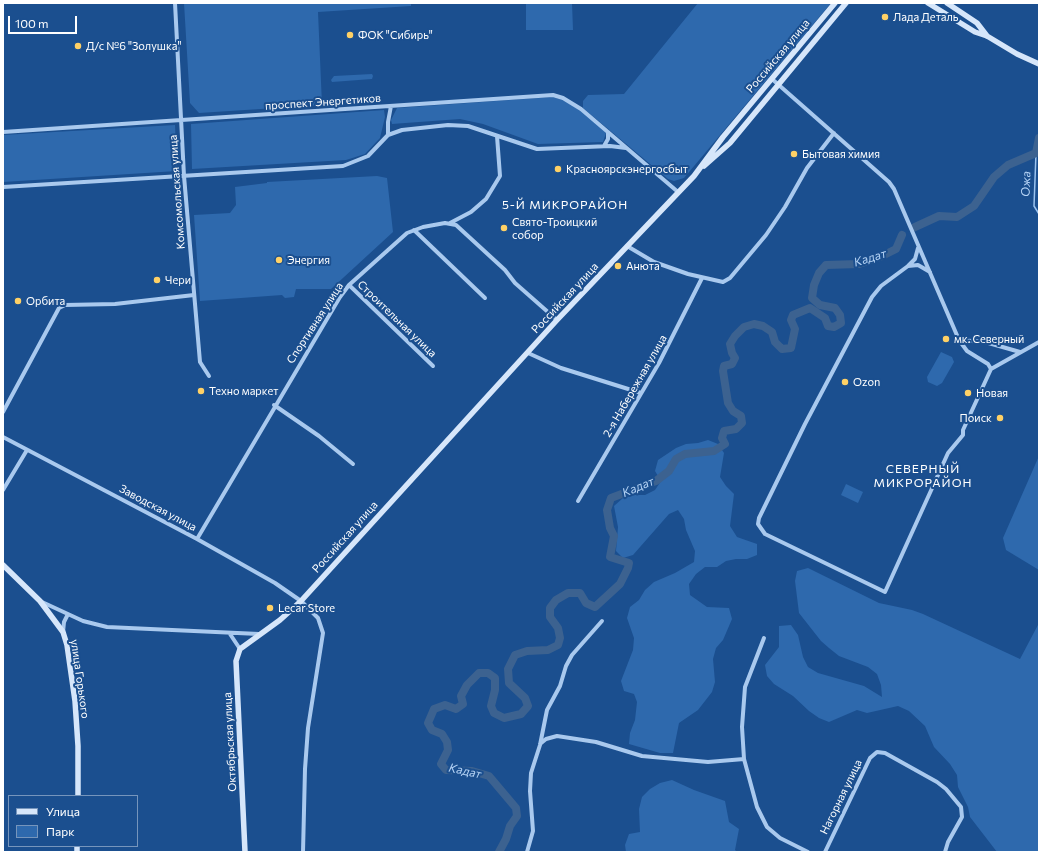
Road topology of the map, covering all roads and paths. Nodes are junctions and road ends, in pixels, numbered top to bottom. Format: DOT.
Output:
graph roads {
  1 [pos="176,3"];
  2 [pos="835,3"];
  3 [pos="846,3"];
  4 [pos="928,3"];
  5 [pos="947,3"];
  6 [pos="988,36"];
  7 [pos="1039,64"];
  8 [pos="772,79"];
  9 [pos="779,84"];
  10 [pos="390,106"];
  11 [pos="182,120"];
  12 [pos="3,132"];
  13 [pos="608,132"];
  14 [pos="834,133"];
  15 [pos="388,135"];
  16 [pos="497,136"];
  17 [pos="604,146"];
  18 [pos="627,148"];
  19 [pos="184,176"];
  20 [pos="694,176"];
  21 [pos="3,187"];
  22 [pos="678,192"];
  23 [pos="450,223"];
  24 [pos="414,230"];
  25 [pos="627,246"];
  26 [pos="918,246"];
  27 [pos="908,266"];
  28 [pos="930,272"];
  29 [pos="702,278"];
  30 [pos="349,285"];
  31 [pos="194,296"];
  32 [pos="485,298"];
  33 [pos="557,320"];
  34 [pos="959,340"];
  35 [pos="1039,342"];
  36 [pos="1021,352"];
  37 [pos="528,353"];
  38 [pos="432,366"];
  39 [pos="991,369"];
  40 [pos="210,376"];
  41 [pos="640,393"];
  42 [pos="274,405"];
  43 [pos="3,412"];
  44 [pos="3,437"];
  45 [pos="27,450"];
  46 [pos="353,464"];
  47 [pos="3,490"];
  48 [pos="578,501"];
  49 [pos="197,539"];
  50 [pos="3,565"];
  51 [pos="40,601"];
  52 [pos="301,601"];
  53 [pos="68,614"];
  54 [pos="602,621"];
  55 [pos="63,632"];
  56 [pos="230,634"];
  57 [pos="259,634"];
  58 [pos="764,638"];
  59 [pos="240,649"];
  60 [pos="540,744"];
  61 [pos="744,759"];
  62 [pos="78,795"];
  63 [pos="245,852"];
  64 [pos="303,852"];
  65 [pos="527,852"];
  66 [pos="808,852"];
  67 [pos="825,852"];
  68 [pos="945,852"];
  1 -- 11 [label="street, Комсомольская улица"];
  2 -- 8 [label="street, Российская улица"];
  3 -- 9 [label="street"];
  4 -- 6 [label="street"];
  5 -- 6 [label="street"];
  6 -- 7 [label="street"];
  8 -- 9 [label="street"];
  8 -- 20 [label="street, Российская улица"];
  9 -- 14 [label="street"];
  9 -- 20 [label="street"];
  10 -- 11 [label="street, проспект Энергетиков"];
  10 -- 13 [label="street, проспект Энергетиков"];
  10 -- 15 [label="street"];
  11 -- 12 [label="street, проспект Энергетиков"];
  11 -- 19 [label="street, Комсомольская улица"];
  13 -- 17 [label="street"];
  13 -- 18 [label="street, проспект Энергетиков"];
  14 -- 26 [label="street"];
  14 -- 29 [label="street"];
  15 -- 16 [label="street"];
  15 -- 19 [label="street"];
  16 -- 17 [label="street"];
  16 -- 23 [label="street, Спортивная улица"];
  17 -- 18 [label="street"];
  18 -- 22 [label="street, проспект Энергетиков"];
  19 -- 21 [label="street"];
  19 -- 31 [label="street, Комсомольская улица"];
  20 -- 22 [label="street, Российская улица"];
  22 -- 25 [label="street, Российская улица"];
  23 -- 24 [label="street, Спортивная улица"];
  23 -- 33 [label="street"];
  24 -- 30 [label="street, Спортивная улица"];
  24 -- 32 [label="street"];
  25 -- 29 [label="street"];
  25 -- 33 [label="street, Российская улица"];
  26 -- 27 [label="street"];
  26 -- 28 [label="street"];
  27 -- 28 [label="street"];
  27 -- 39 [label="street"];
  28 -- 34 [label="street"];
  29 -- 41 [label="street, 2-я Набережная улица"];
  30 -- 38 [label="street, Строительная улица"];
  30 -- 42 [label="street, Спортивная улица"];
  31 -- 40 [label="street, Комсомольская улица"];
  31 -- 43 [label="street"];
  33 -- 37 [label="street, Российская улица"];
  34 -- 36 [label="street"];
  34 -- 39 [label="street"];
  35 -- 36 [label="street"];
  36 -- 39 [label="street"];
  37 -- 41 [label="street"];
  37 -- 52 [label="street, Российская улица"];
  41 -- 48 [label="street, 2-я Набережная улица"];
  42 -- 46 [label="street"];
  42 -- 49 [label="street, Спортивная улица"];
  44 -- 45 [label="street, Заводская улица"];
  45 -- 47 [label="street"];
  45 -- 49 [label="street, Заводская улица"];
  49 -- 52 [label="street, Заводская улица"];
  50 -- 51 [label="street, улица Горького"];
  51 -- 53 [label="street"];
  51 -- 55 [label="street, улица Горького"];
  52 -- 57 [label="street, Российская улица"];
  52 -- 64 [label="street"];
  53 -- 55 [label="street"];
  53 -- 56 [label="street"];
  54 -- 60 [label="street"];
  55 -- 62 [label="street, улица Горького"];
  56 -- 57 [label="street"];
  56 -- 59 [label="street"];
  57 -- 59 [label="street, Российская улица"];
  58 -- 61 [label="street"];
  59 -- 63 [label="street, Октябрьская улица"];
  60 -- 61 [label="street"];
  60 -- 65 [label="street"];
  61 -- 66 [label="street"];
  67 -- 68 [label="street, Нагорная улица"];
}
